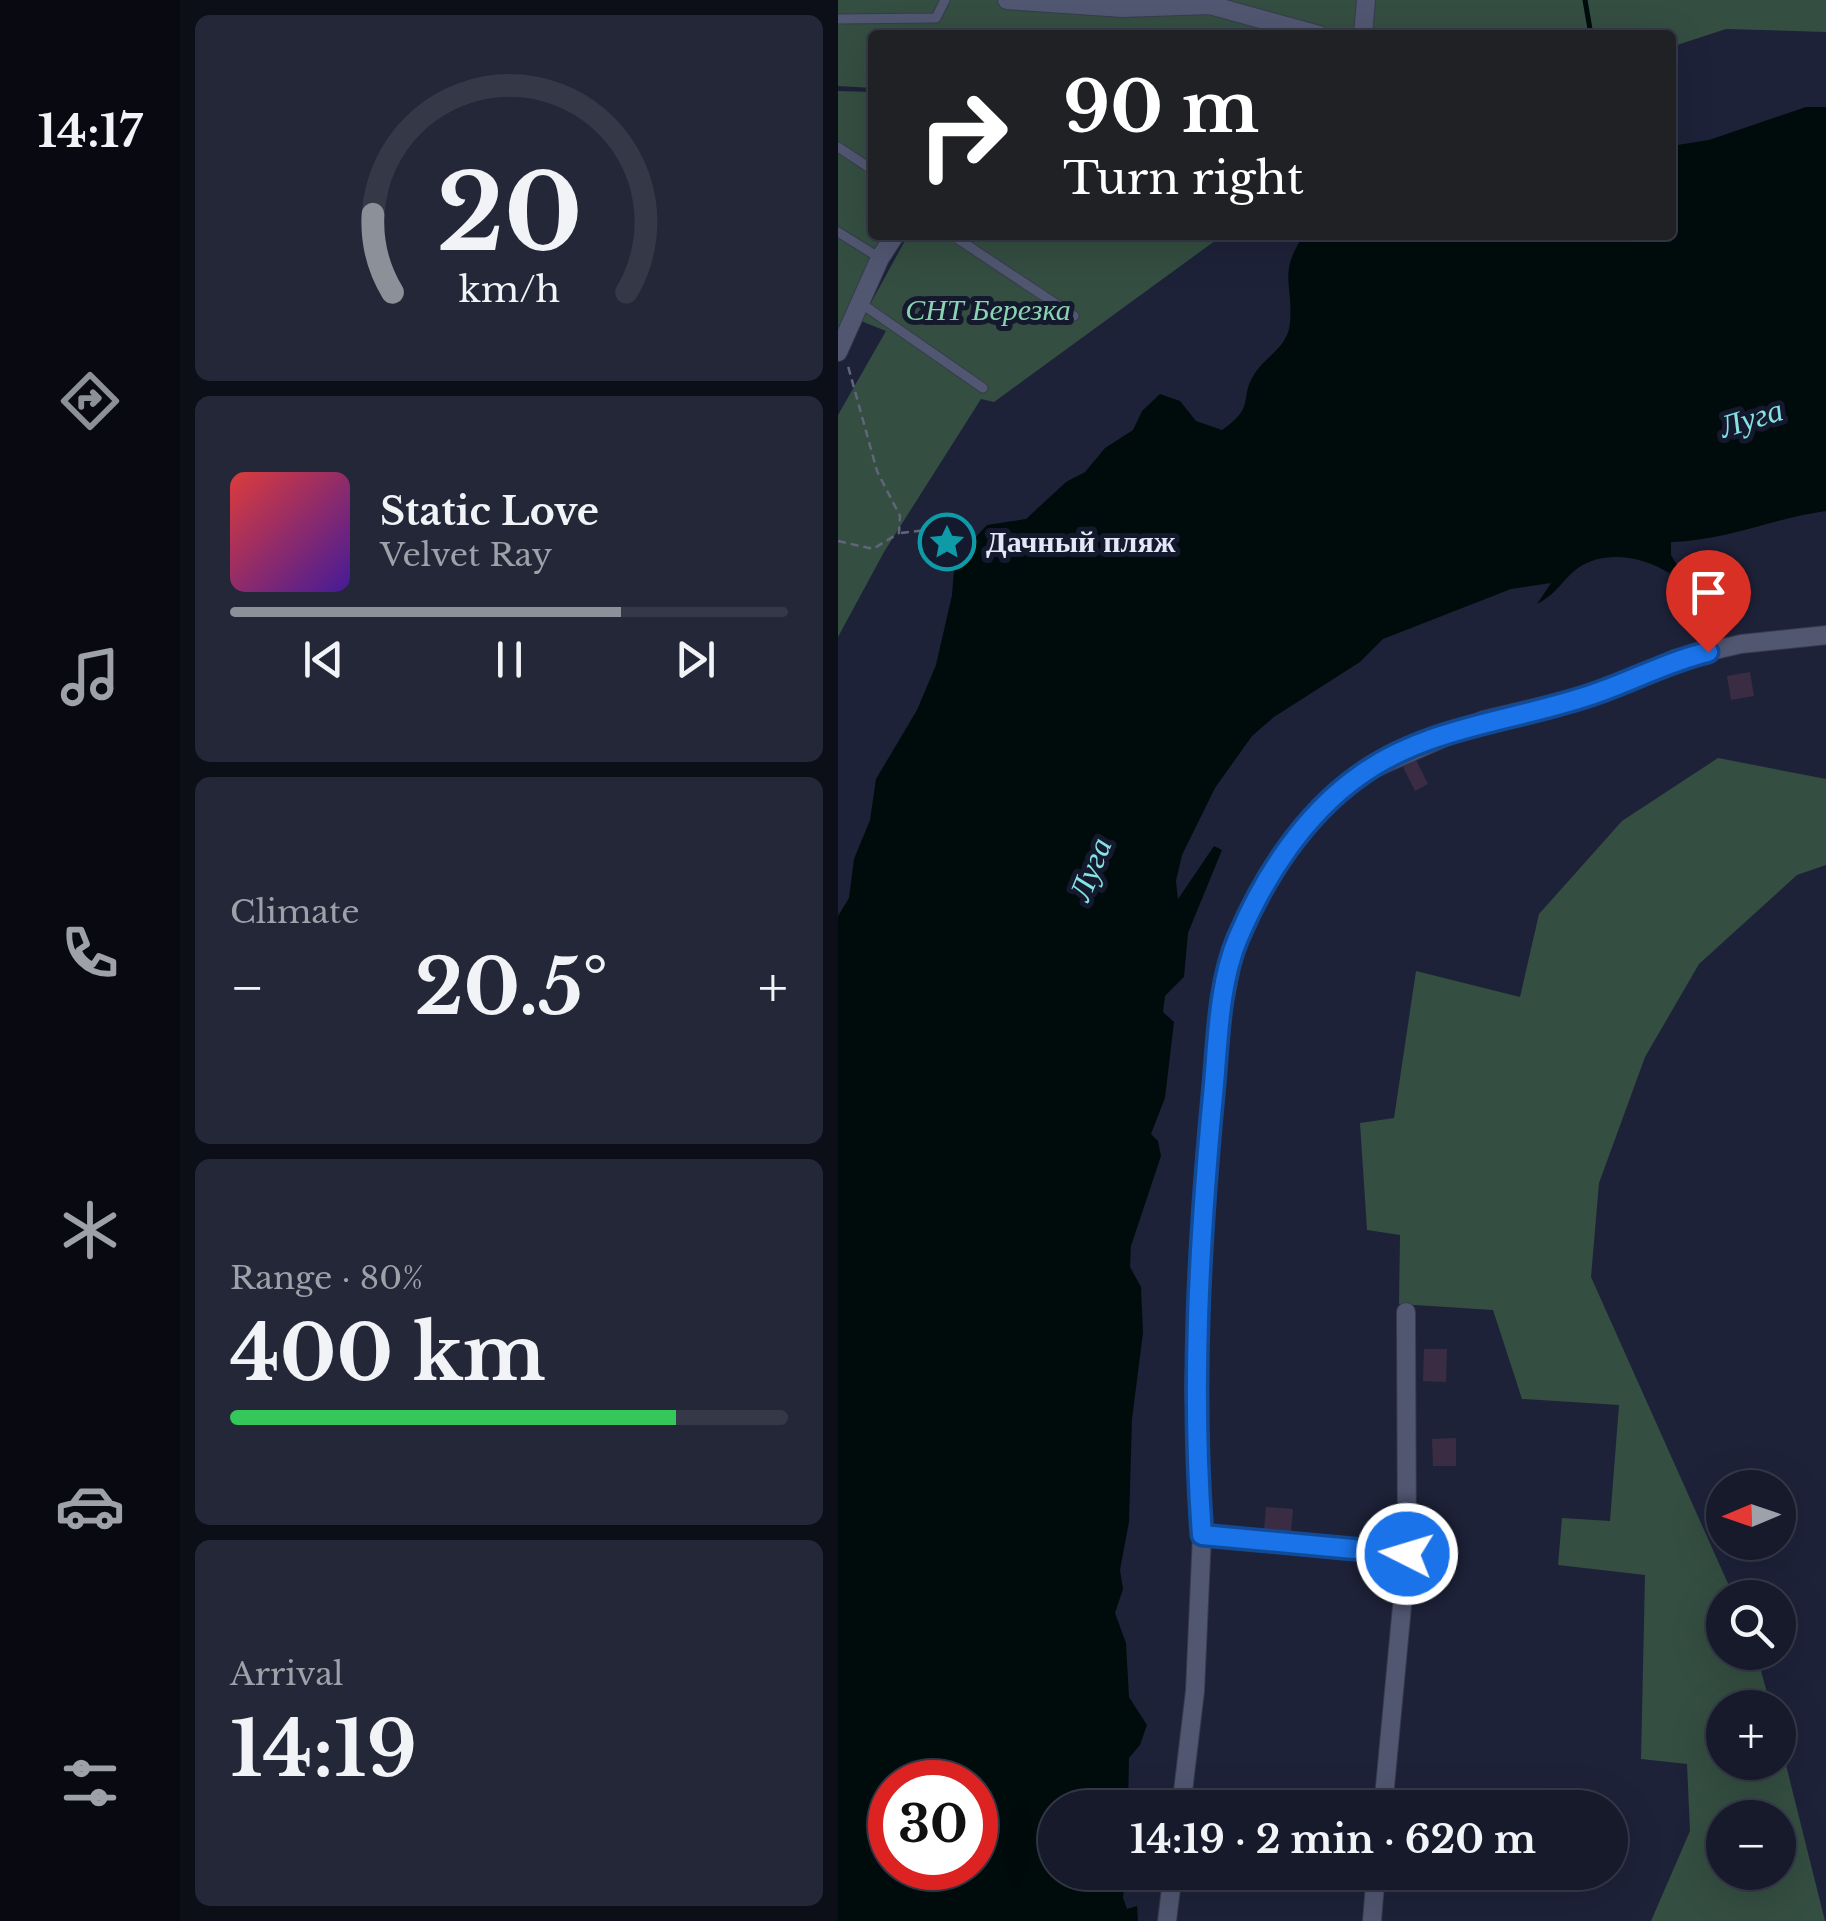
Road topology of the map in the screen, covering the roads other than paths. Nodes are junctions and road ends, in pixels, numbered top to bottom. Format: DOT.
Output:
graph roads {
  1 [pos="945,0"];
  2 [pos="1007,0"];
  3 [pos="1366,0"];
  4 [pos="838,19"];
  5 [pos="1302,30"];
  6 [pos="1363,30"];
  7 [pos="838,147"];
  8 [pos="868,167"];
  9 [pos="838,232"];
  10 [pos="891,240"];
  11 [pos="960,240"];
  12 [pos="880,258"];
  13 [pos="862,304"];
  14 [pos="1074,316"];
  15 [pos="842,337"];
  16 [pos="984,388"];
  17 [pos="1826,635"];
  18 [pos="1406,1312"];
  19 [pos="1202,1535"];
  20 [pos="1407,1554"];
  21 [pos="1183,1790"];
  22 [pos="1385,1790"];
  23 [pos="1171,1890"];
  24 [pos="1375,1890"];
  25 [pos="1168,1921"];
  26 [pos="1372,1921"];
  1 -- 4 [label="lane"];
  2 -- 5 [label="street"];
  3 -- 6 [label="street"];
  7 -- 8 [label="lane"];
  9 -- 12 [label="lane"];
  10 -- 12 [label="street"];
  11 -- 14 [label="lane"];
  12 -- 13 [label="street"];
  13 -- 15 [label="street"];
  13 -- 16 [label="lane"];
  17 -- 19 [label="street"];
  18 -- 20 [label="street"];
  19 -- 20 [label="street"];
  19 -- 21 [label="street"];
  20 -- 22 [label="street"];
  23 -- 25 [label="street"];
  24 -- 26 [label="street"];
}
